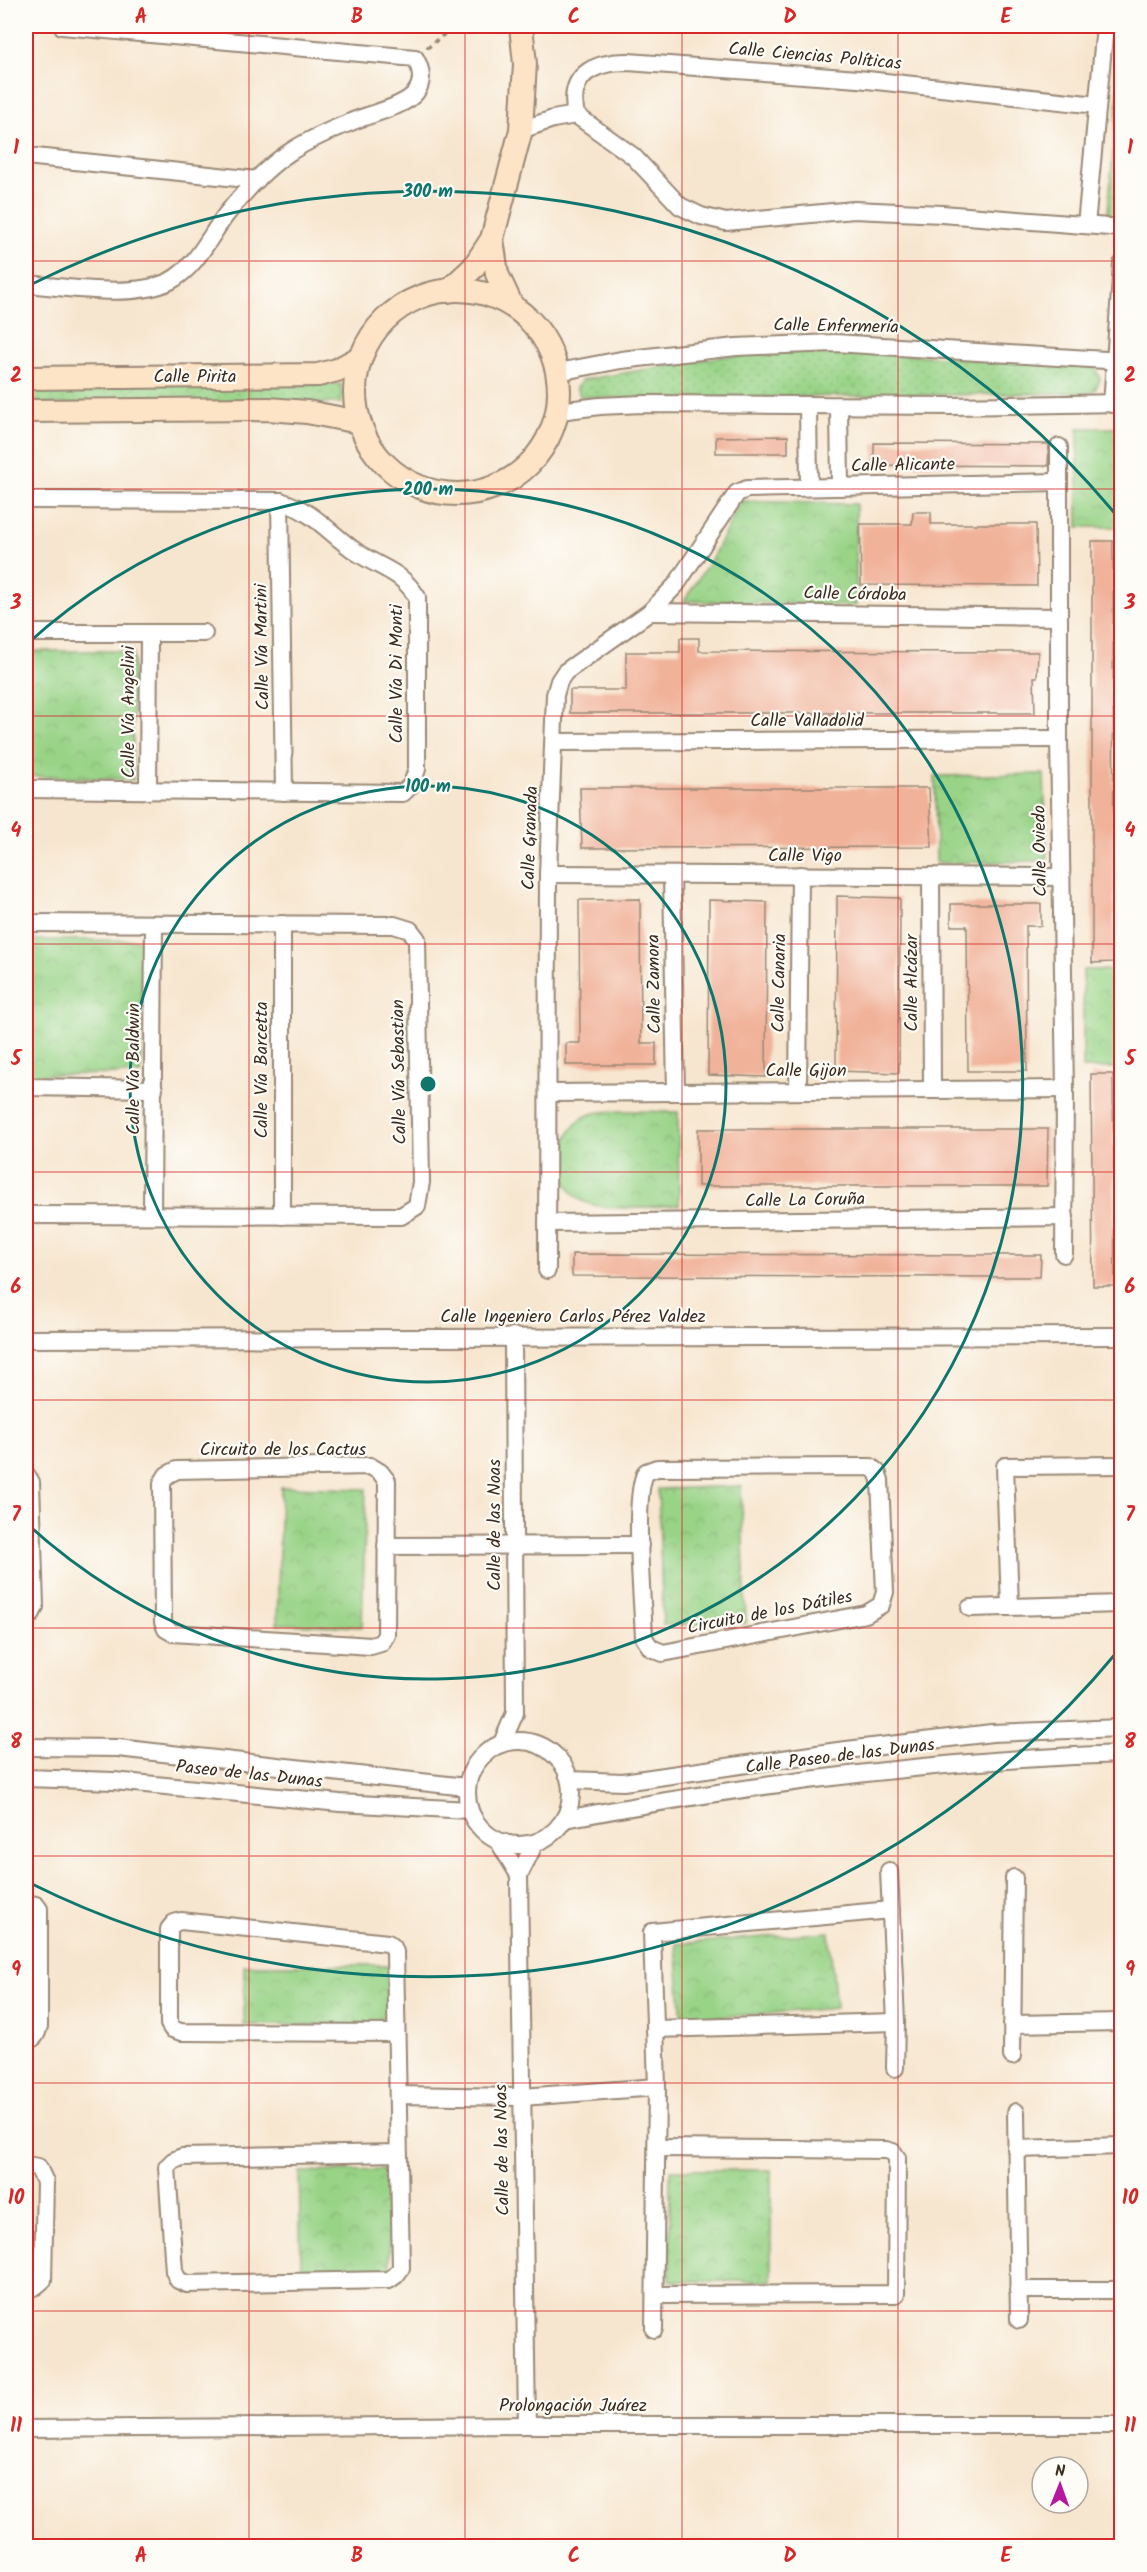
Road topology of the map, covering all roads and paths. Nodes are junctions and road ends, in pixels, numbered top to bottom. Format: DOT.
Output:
graph roads {
  1 [pos="62,26"];
  2 [pos="454,26"];
  3 [pos="521,26"];
  4 [pos="1105,26"];
  5 [pos="415,58"];
  6 [pos="1097,105"];
  7 [pos="576,115"];
  8 [pos="521,130"];
  9 [pos="26,156"];
  10 [pos="257,180"];
  11 [pos="1086,225"];
  12 [pos="1122,228"];
  13 [pos="492,239"];
  14 [pos="1122,264"];
  15 [pos="26,284"];
  16 [pos="448,291"];
  17 [pos="513,306"];
  18 [pos="361,357"];
  19 [pos="1118,361"];
  20 [pos="558,372"];
  21 [pos="26,378"];
  22 [pos="1117,404"];
  23 [pos="808,406"];
  24 [pos="839,406"];
  25 [pos="26,411"];
  26 [pos="558,411"];
  27 [pos="358,422"];
  28 [pos="1059,447"];
  29 [pos="1059,482"];
  30 [pos="840,486"];
  31 [pos="809,487"];
  32 [pos="747,489"];
  33 [pos="26,500"];
  34 [pos="280,501"];
  35 [pos="650,612"];
  36 [pos="1059,617"];
  37 [pos="26,633"];
  38 [pos="149,633"];
  39 [pos="204,633"];
  40 [pos="1059,739"];
  41 [pos="555,742"];
  42 [pos="26,789"];
  43 [pos="148,791"];
  44 [pos="285,792"];
  45 [pos="548,874"];
  46 [pos="672,875"];
  47 [pos="800,876"];
  48 [pos="931,876"];
  49 [pos="1061,877"];
  50 [pos="26,923"];
  51 [pos="154,924"];
  52 [pos="282,924"];
  53 [pos="26,1087"];
  54 [pos="154,1089"];
  55 [pos="1065,1089"];
  56 [pos="932,1090"];
  57 [pos="798,1091"];
  58 [pos="676,1092"];
  59 [pos="548,1093"];
  60 [pos="26,1215"];
  61 [pos="152,1215"];
  62 [pos="282,1216"];
  63 [pos="1065,1217"];
  64 [pos="547,1223"];
  65 [pos="1064,1254"];
  66 [pos="547,1270"];
  67 [pos="513,1336"];
  68 [pos="1122,1336"];
  69 [pos="26,1339"];
  70 [pos="1122,1466"];
  71 [pos="26,1474"];
  72 [pos="514,1544"];
  73 [pos="639,1545"];
  74 [pos="387,1546"];
  75 [pos="1122,1604"];
  76 [pos="1011,1607"];
  77 [pos="970,1608"];
  78 [pos="26,1617"];
  79 [pos="515,1713"];
  80 [pos="1122,1728"];
  81 [pos="1067,1729"];
  82 [pos="532,1742"];
  83 [pos="502,1743"];
  84 [pos="26,1747"];
  85 [pos="1122,1754"];
  86 [pos="1069,1755"];
  87 [pos="26,1778"];
  88 [pos="570,1780"];
  89 [pos="466,1787"];
  90 [pos="469,1810"];
  91 [pos="565,1819"];
  92 [pos="499,1842"];
  93 [pos="535,1843"];
  94 [pos="889,1871"];
  95 [pos="519,1875"];
  96 [pos="1014,1878"];
  97 [pos="26,1903"];
  98 [pos="891,1910"];
  99 [pos="896,2022"];
  100 [pos="1122,2022"];
  101 [pos="1012,2024"];
  102 [pos="655,2029"];
  103 [pos="396,2033"];
  104 [pos="26,2040"];
  105 [pos="1012,2056"];
  106 [pos="895,2068"];
  107 [pos="657,2087"];
  108 [pos="398,2094"];
  109 [pos="522,2097"];
  110 [pos="1016,2112"];
  111 [pos="1122,2146"];
  112 [pos="657,2148"];
  113 [pos="1016,2149"];
  114 [pos="399,2152"];
  115 [pos="26,2164"];
  116 [pos="26,2290"];
  117 [pos="1018,2290"];
  118 [pos="1122,2290"];
  119 [pos="654,2295"];
  120 [pos="1019,2320"];
  121 [pos="654,2329"];
  122 [pos="527,2425"];
  123 [pos="1122,2426"];
  124 [pos="26,2429"];
  1 -- 5 [label="street"];
  2 -- 5 [label="path"];
  3 -- 8 [label="street"];
  4 -- 6 [label="street"];
  5 -- 10 [label="street"];
  6 -- 7 [label="street, Calle Ciencias Políticas"];
  6 -- 11 [label="street"];
  7 -- 8 [label="street"];
  7 -- 11 [label="street"];
  8 -- 13 [label="street"];
  9 -- 10 [label="street"];
  10 -- 15 [label="street"];
  11 -- 12 [label="street"];
  13 -- 16 [label="street"];
  13 -- 17 [label="street"];
  14 -- 19 [label="street"];
  16 -- 17 [label="street"];
  16 -- 18 [label="street"];
  17 -- 20 [label="street"];
  18 -- 21 [label="street, Calle Pirita"];
  18 -- 27 [label="street"];
  19 -- 20 [label="street, Calle Enfermería"];
  19 -- 22 [label="street"];
  20 -- 26 [label="street"];
  22 -- 24 [label="street"];
  23 -- 24 [label="street"];
  23 -- 26 [label="street"];
  23 -- 31 [label="street"];
  24 -- 30 [label="street"];
  25 -- 27 [label="street, Calle Pirita"];
  26 -- 27 [label="street"];
  28 -- 29 [label="street, Calle Oviedo"];
  29 -- 30 [label="street, Calle Alicante"];
  29 -- 36 [label="street, Calle Oviedo"];
  30 -- 31 [label="street, Calle Alicante"];
  31 -- 32 [label="street, Calle Alicante"];
  32 -- 35 [label="street, Calle Granada"];
  33 -- 34 [label="street, Calle Vía Di Monti"];
  34 -- 44 [label="street, Calle Vía Martini"];
  34 -- 44 [label="street, Calle Vía Di Monti"];
  35 -- 36 [label="street, Calle Córdoba"];
  35 -- 41 [label="street, Calle Granada"];
  36 -- 40 [label="street, Calle Oviedo"];
  37 -- 38 [label="street, Calle Vía Angelini"];
  38 -- 39 [label="street, Calle Vía Angelini"];
  38 -- 43 [label="street, Calle Vía Angelini"];
  40 -- 41 [label="street, Calle Valladolid"];
  40 -- 49 [label="street, Calle Oviedo"];
  41 -- 45 [label="street, Calle Granada"];
  42 -- 43 [label="street, Calle Vía Di Monti"];
  43 -- 44 [label="street, Calle Vía Di Monti"];
  45 -- 46 [label="street, Calle Vigo"];
  45 -- 59 [label="street, Calle Granada"];
  46 -- 47 [label="street, Calle Vigo"];
  46 -- 58 [label="street, Calle Zamora"];
  47 -- 48 [label="street, Calle Vigo"];
  47 -- 57 [label="street, Calle Canaria"];
  48 -- 49 [label="street, Calle Vigo"];
  48 -- 56 [label="street, Calle Alcázar"];
  49 -- 55 [label="street, Calle Oviedo"];
  50 -- 51 [label="street, Calle Vía Sebastian"];
  51 -- 52 [label="street, Calle Vía Sebastian"];
  51 -- 54 [label="street, Calle Vía Baldwin"];
  52 -- 62 [label="street, Calle Vía Barcetta"];
  52 -- 62 [label="street, Calle Vía Sebastian"];
  53 -- 54 [label="street"];
  54 -- 61 [label="street, Calle Vía Baldwin"];
  55 -- 56 [label="street, Calle Gijon"];
  55 -- 63 [label="street, Calle Oviedo"];
  56 -- 57 [label="street, Calle Gijon"];
  57 -- 58 [label="street, Calle Gijon"];
  58 -- 59 [label="street, Calle Gijon"];
  59 -- 64 [label="street, Calle Granada"];
  60 -- 61 [label="street, Calle Vía Sebastian"];
  61 -- 62 [label="street, Calle Vía Sebastian"];
  63 -- 64 [label="street, Calle La Coruña"];
  63 -- 65 [label="street, Calle Oviedo"];
  64 -- 66 [label="street, Calle Granada"];
  67 -- 68 [label="street, Calle Ingeniero Carlos Pérez Valdez"];
  67 -- 69 [label="street, Calle Ingeniero Carlos Pérez Valdez"];
  67 -- 72 [label="street, Calle de las Noas"];
  70 -- 76 [label="street"];
  71 -- 78 [label="street"];
  72 -- 73 [label="street"];
  72 -- 74 [label="street"];
  72 -- 79 [label="street, Calle de las Noas"];
  73 -- 73 [label="street, Circuito de los Dátiles"];
  74 -- 74 [label="street, Circuito de los Cactus"];
  75 -- 76 [label="street"];
  76 -- 77 [label="street"];
  79 -- 82 [label="street"];
  79 -- 83 [label="street, Calle de las Noas"];
  80 -- 81 [label="street, Calle Paseo de las Dunas"];
  81 -- 86 [label="street"];
  81 -- 88 [label="street, Calle Paseo de las Dunas"];
  82 -- 83 [label="street"];
  82 -- 88 [label="street"];
  83 -- 89 [label="street"];
  84 -- 89 [label="street, Paseo de las Dunas"];
  85 -- 86 [label="street, Calle Paseo de las Dunas"];
  86 -- 91 [label="street, Calle Paseo de las Dunas"];
  87 -- 90 [label="street, Paseo de las Dunas"];
  88 -- 91 [label="street"];
  89 -- 90 [label="street"];
  90 -- 92 [label="street"];
  91 -- 93 [label="street"];
  92 -- 93 [label="street"];
  92 -- 95 [label="street"];
  93 -- 95 [label="street, Calle de las Noas"];
  94 -- 98 [label="street"];
  95 -- 109 [label="street, Calle de las Noas"];
  96 -- 101 [label="street"];
  97 -- 104 [label="street"];
  98 -- 99 [label="street"];
  98 -- 102 [label="street"];
  99 -- 102 [label="street"];
  99 -- 106 [label="street"];
  100 -- 101 [label="street"];
  101 -- 105 [label="street"];
  102 -- 107 [label="street"];
  103 -- 103 [label="street"];
  103 -- 108 [label="street"];
  107 -- 109 [label="street"];
  107 -- 112 [label="street"];
  108 -- 109 [label="street"];
  108 -- 114 [label="street"];
  109 -- 122 [label="street, Calle de las Noas"];
  110 -- 113 [label="street"];
  111 -- 113 [label="street"];
  112 -- 119 [label="street"];
  112 -- 119 [label="street"];
  113 -- 117 [label="street"];
  114 -- 114 [label="street"];
  115 -- 116 [label="street"];
  117 -- 118 [label="street"];
  117 -- 120 [label="street"];
  119 -- 121 [label="street"];
  122 -- 123 [label="street, Prolongación Juárez"];
  122 -- 124 [label="street, Prolongación Juárez"];
}
